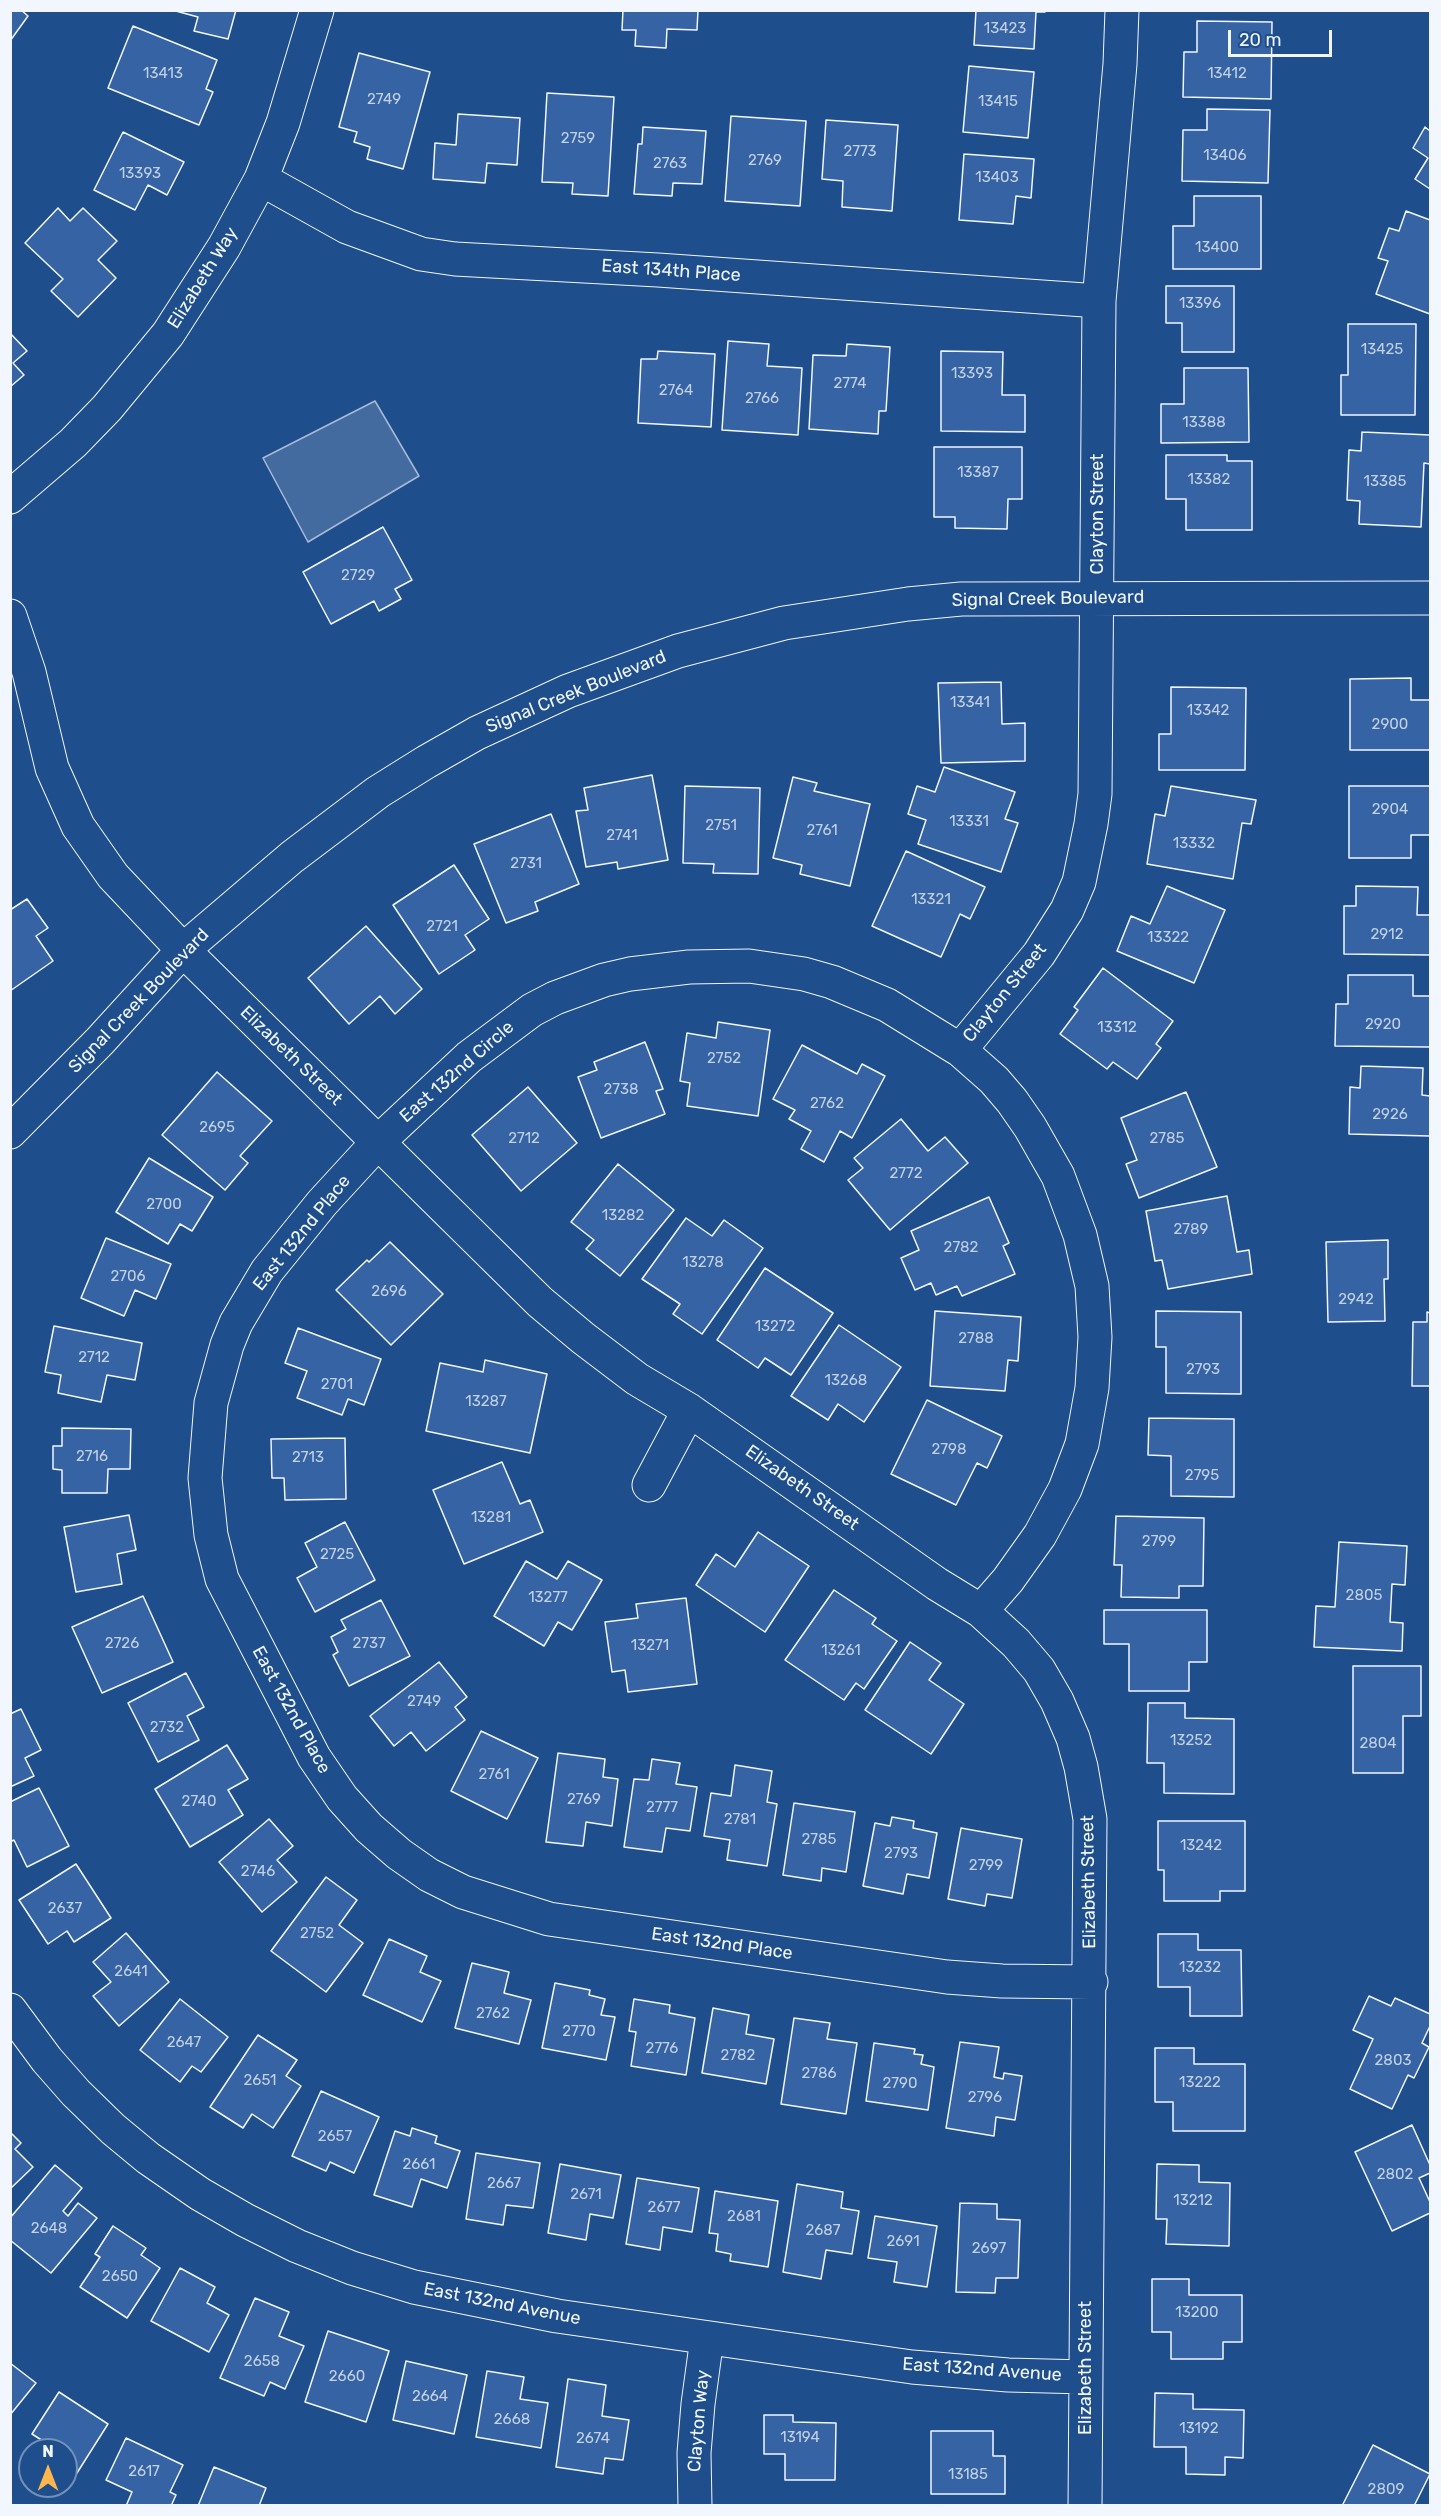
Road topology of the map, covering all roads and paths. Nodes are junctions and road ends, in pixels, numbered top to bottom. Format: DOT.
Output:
graph roads {
  1 [pos="317,10"];
  2 [pos="1122,10"];
  3 [pos="261,179"];
  4 [pos="1098,301"];
  5 [pos="10,497"];
  6 [pos="1097,598"];
  7 [pos="1431,598"];
  8 [pos="10,616"];
  9 [pos="183,950"];
  10 [pos="960,1050"];
  11 [pos="10,1132"];
  12 [pos="378,1142"];
  13 [pos="688,1410"];
  14 [pos="649,1485"];
  15 [pos="981,1611"];
  16 [pos="1091,1982"];
  17 [pos="10,2010"];
  18 [pos="707,2338"];
  19 [pos="1086,2377"];
  20 [pos="695,2505"];
  21 [pos="1085,2505"];
  1 -- 3 [label="street, Elizabeth Way"];
  2 -- 4 [label="street, Clayton Street"];
  3 -- 4 [label="street, East 134th Place"];
  3 -- 5 [label="street, Elizabeth Way"];
  4 -- 6 [label="street, Clayton Street"];
  6 -- 7 [label="street, Signal Creek Boulevard"];
  6 -- 9 [label="street, Signal Creek Boulevard"];
  6 -- 10 [label="street, Clayton Street"];
  8 -- 9 [label="street, Elizabeth Street"];
  9 -- 11 [label="street, Signal Creek Boulevard"];
  9 -- 12 [label="street, Elizabeth Street"];
  10 -- 12 [label="street, East 132nd Circle"];
  10 -- 15 [label="street, East 132nd Circle"];
  12 -- 13 [label="street, Elizabeth Street"];
  12 -- 16 [label="street, East 132nd Place"];
  13 -- 14 [label="street"];
  13 -- 15 [label="street, Elizabeth Street"];
  15 -- 16 [label="street, Elizabeth Street"];
  16 -- 19 [label="street, Elizabeth Street"];
  17 -- 18 [label="street, East 132nd Avenue"];
  18 -- 19 [label="street, East 132nd Avenue"];
  18 -- 20 [label="street, Clayton Way"];
  19 -- 21 [label="street, Elizabeth Street"];
}
